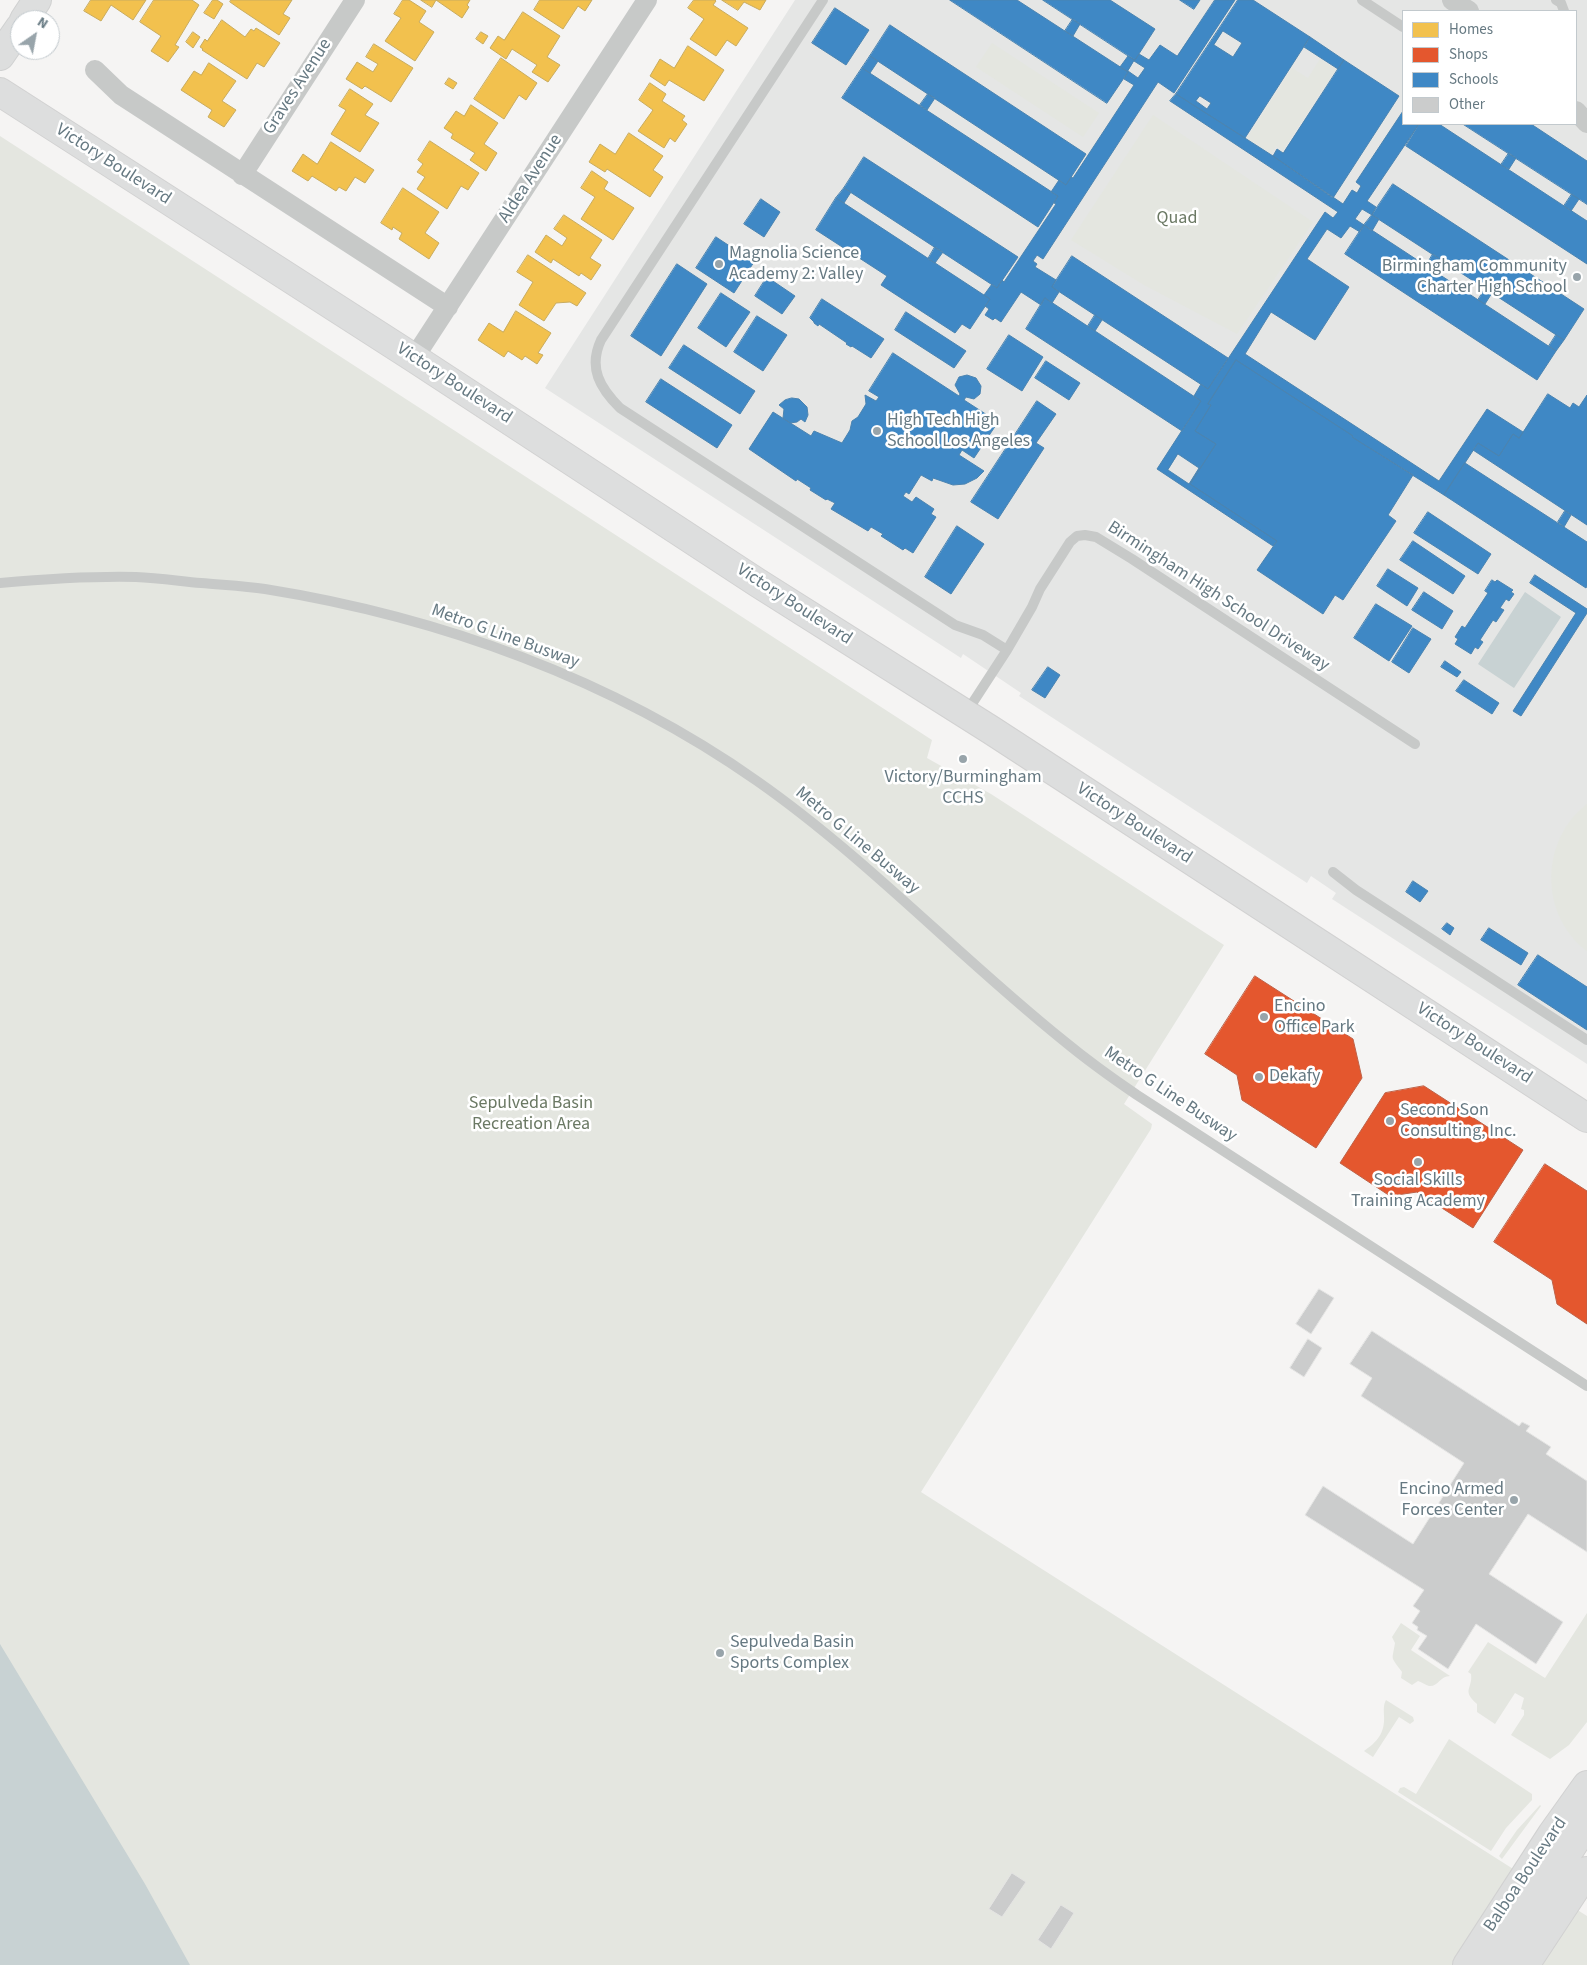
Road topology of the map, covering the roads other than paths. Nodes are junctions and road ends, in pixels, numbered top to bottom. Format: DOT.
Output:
graph roads {
  1 [pos="355,0"];
  2 [pos="647,0"];
  3 [pos="823,0"];
  4 [pos="1362,0"];
  5 [pos="1556,0"];
  6 [pos="1564,10"];
  7 [pos="1402,26"];
  8 [pos="10,42"];
  9 [pos="0,56"];
  10 [pos="95,70"];
  11 [pos="0,92"];
  12 [pos="1577,112"];
  13 [pos="1587,123"];
  14 [pos="242,175"];
  15 [pos="448,307"];
  16 [pos="414,358"];
  17 [pos="0,583"];
  18 [pos="1007,650"];
  19 [pos="966,714"];
  20 [pos="1415,744"];
  21 [pos="1333,872"];
  22 [pos="1587,1040"];
  23 [pos="1587,1118"];
  24 [pos="1587,1386"];
  25 [pos="1587,1785"];
  26 [pos="1586,1814"];
  27 [pos="1587,1871"];
  28 [pos="1528,1892"];
  29 [pos="1467,1965"];
  30 [pos="1494,1965"];
  31 [pos="1525,1965"];
  1 -- 14 [label="street, Graves Avenue"];
  2 -- 15 [label="street, Aldea Avenue"];
  3 -- 18 [label="lane"];
  4 -- 7 [label="lane"];
  5 -- 6 [label="lane"];
  8 -- 9 [label="main road"];
  10 -- 14 [label="street"];
  11 -- 16 [label="main road, Victory Boulevard"];
  12 -- 13 [label="street"];
  14 -- 15 [label="street"];
  15 -- 16 [label="street, Aldea Avenue"];
  16 -- 19 [label="main road, Victory Boulevard"];
  17 -- 24 [label="lane, Metro G Line Busway"];
  18 -- 19 [label="lane, Birmingham High School Driveway"];
  18 -- 20 [label="lane, Birmingham High School Driveway"];
  19 -- 23 [label="main road, Victory Boulevard"];
  21 -- 22 [label="lane"];
  25 -- 28 [label="main road, Balboa Boulevard"];
  26 -- 28 [label="main road"];
  27 -- 31 [label="main road"];
  28 -- 29 [label="main road, Balboa Boulevard"];
  28 -- 30 [label="main road"];
}
